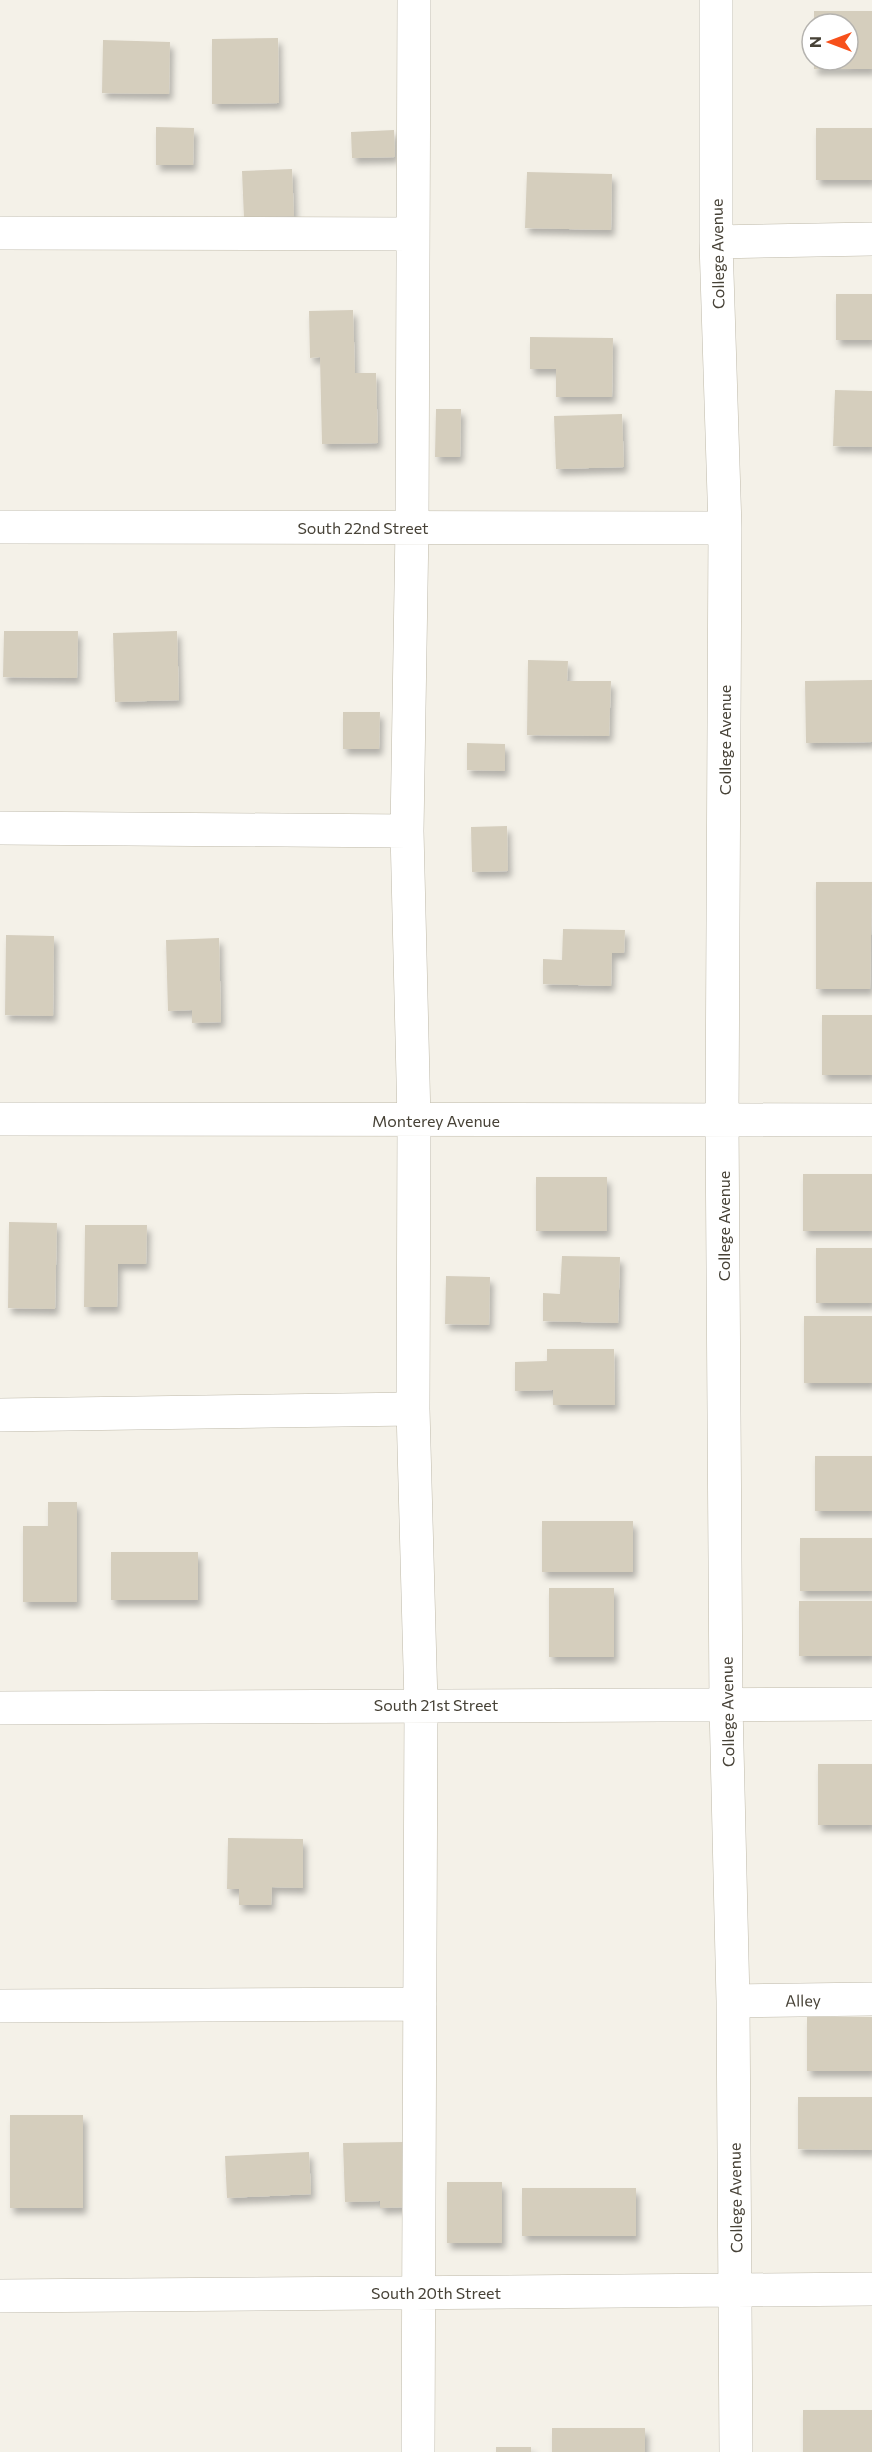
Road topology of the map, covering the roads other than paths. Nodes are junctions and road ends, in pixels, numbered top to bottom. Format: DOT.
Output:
graph roads {
  1 [pos="414,0"];
  2 [pos="716,0"];
  3 [pos="0,233"];
  4 [pos="413,234"];
  5 [pos="872,239"];
  6 [pos="716,242"];
  7 [pos="0,527"];
  8 [pos="412,527"];
  9 [pos="725,528"];
  10 [pos="0,828"];
  11 [pos="407,831"];
  12 [pos="0,1119"];
  13 [pos="414,1120"];
  14 [pos="872,1120"];
  15 [pos="722,1121"];
  16 [pos="413,1409"];
  17 [pos="0,1415"];
  18 [pos="422,1704"];
  19 [pos="872,1704"];
  20 [pos="726,1705"];
  21 [pos="0,1708"];
  22 [pos="872,1999"];
  23 [pos="733,2001"];
  24 [pos="420,2004"];
  25 [pos="0,2006"];
  26 [pos="872,2289"];
  27 [pos="736,2290"];
  28 [pos="418,2292"];
  29 [pos="0,2296"];
  30 [pos="418,2452"];
  31 [pos="736,2452"];
  1 -- 4 [label="street"];
  2 -- 6 [label="street, College Avenue"];
  3 -- 4 [label="street"];
  4 -- 8 [label="street"];
  5 -- 6 [label="street"];
  6 -- 9 [label="street, College Avenue"];
  7 -- 8 [label="street, South 22nd Street"];
  8 -- 9 [label="street, South 22nd Street"];
  8 -- 11 [label="street"];
  9 -- 15 [label="street, College Avenue"];
  10 -- 11 [label="street"];
  11 -- 13 [label="street"];
  12 -- 13 [label="street, Monterey Avenue"];
  13 -- 15 [label="street, Monterey Avenue"];
  13 -- 16 [label="street"];
  14 -- 15 [label="street, Monterey Avenue"];
  15 -- 20 [label="street, College Avenue"];
  16 -- 17 [label="street"];
  16 -- 18 [label="street"];
  18 -- 20 [label="street, South 21st Street"];
  18 -- 21 [label="street, South 21st Street"];
  18 -- 24 [label="street"];
  19 -- 20 [label="street, South 21st Street"];
  20 -- 23 [label="street, College Avenue"];
  22 -- 23 [label="street, Alley"];
  23 -- 27 [label="street, College Avenue"];
  24 -- 25 [label="street"];
  24 -- 28 [label="street"];
  26 -- 27 [label="street, South 20th Street"];
  27 -- 28 [label="street, South 20th Street"];
  27 -- 31 [label="street, College Avenue"];
  28 -- 29 [label="street, South 20th Street"];
  28 -- 30 [label="street"];
}
